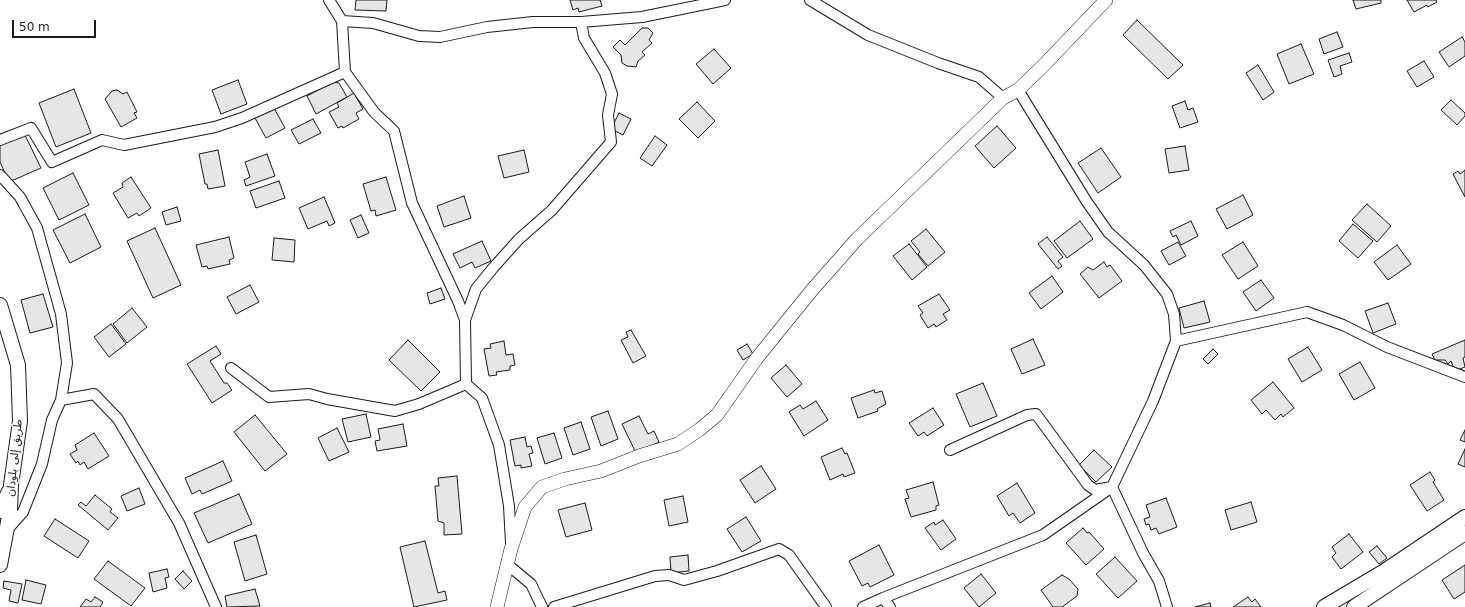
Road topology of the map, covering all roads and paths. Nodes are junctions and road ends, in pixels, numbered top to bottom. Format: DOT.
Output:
graph roads {
  1 [pos="329,0"];
  2 [pos="725,0"];
  3 [pos="810,0"];
  4 [pos="1106,0"];
  5 [pos="342,21"];
  6 [pos="582,22"];
  7 [pos="345,72"];
  8 [pos="1018,90"];
  9 [pos="1003,98"];
  10 [pos="0,140"];
  11 [pos="0,175"];
  12 [pos="0,304"];
  13 [pos="465,320"];
  14 [pos="1176,341"];
  15 [pos="231,368"];
  16 [pos="1465,376"];
  17 [pos="466,384"];
  18 [pos="61,400"];
  19 [pos="950,450"];
  20 [pos="11,485"];
  21 [pos="1112,487"];
  22 [pos="0,511"];
  23 [pos="1465,517"];
  24 [pos="7,530"];
  25 [pos="1465,533"];
  26 [pos="511,549"];
  27 [pos="0,565"];
  28 [pos="508,565"];
  29 [pos="882,598"];
  30 [pos="216,607"];
  31 [pos="497,607"];
  32 [pos="542,607"];
  33 [pos="554,607"];
  34 [pos="826,607"];
  35 [pos="863,607"];
  36 [pos="890,607"];
  37 [pos="1167,607"];
  38 [pos="1324,607"];
  39 [pos="1354,607"];
  1 -- 5 [label="street"];
  2 -- 6 [label="street"];
  3 -- 9 [label="street"];
  4 -- 8 [label="street"];
  5 -- 6 [label="street"];
  5 -- 7 [label="street"];
  6 -- 13 [label="street"];
  7 -- 10 [label="street"];
  7 -- 13 [label="street"];
  8 -- 9 [label="street"];
  8 -- 14 [label="street"];
  9 -- 26 [label="street"];
  11 -- 18 [label="street"];
  12 -- 20 [label="main road, طريق إلى بلودان"];
  13 -- 17 [label="street"];
  14 -- 16 [label="street"];
  14 -- 21 [label="street"];
  15 -- 17 [label="street"];
  17 -- 26 [label="street"];
  18 -- 24 [label="street"];
  18 -- 30 [label="street"];
  19 -- 21 [label="street"];
  20 -- 22 [label="main road"];
  20 -- 24 [label="main road, طريق إلى بلودان"];
  21 -- 29 [label="street"];
  21 -- 37 [label="street"];
  23 -- 38 [label="main road"];
  24 -- 27 [label="main road, طريق إلى بلودان"];
  25 -- 39 [label="main road"];
  26 -- 28 [label="street"];
  28 -- 31 [label="street"];
  28 -- 32 [label="street"];
  29 -- 35 [label="street"];
  29 -- 36 [label="street"];
  33 -- 34 [label="street"];
}
